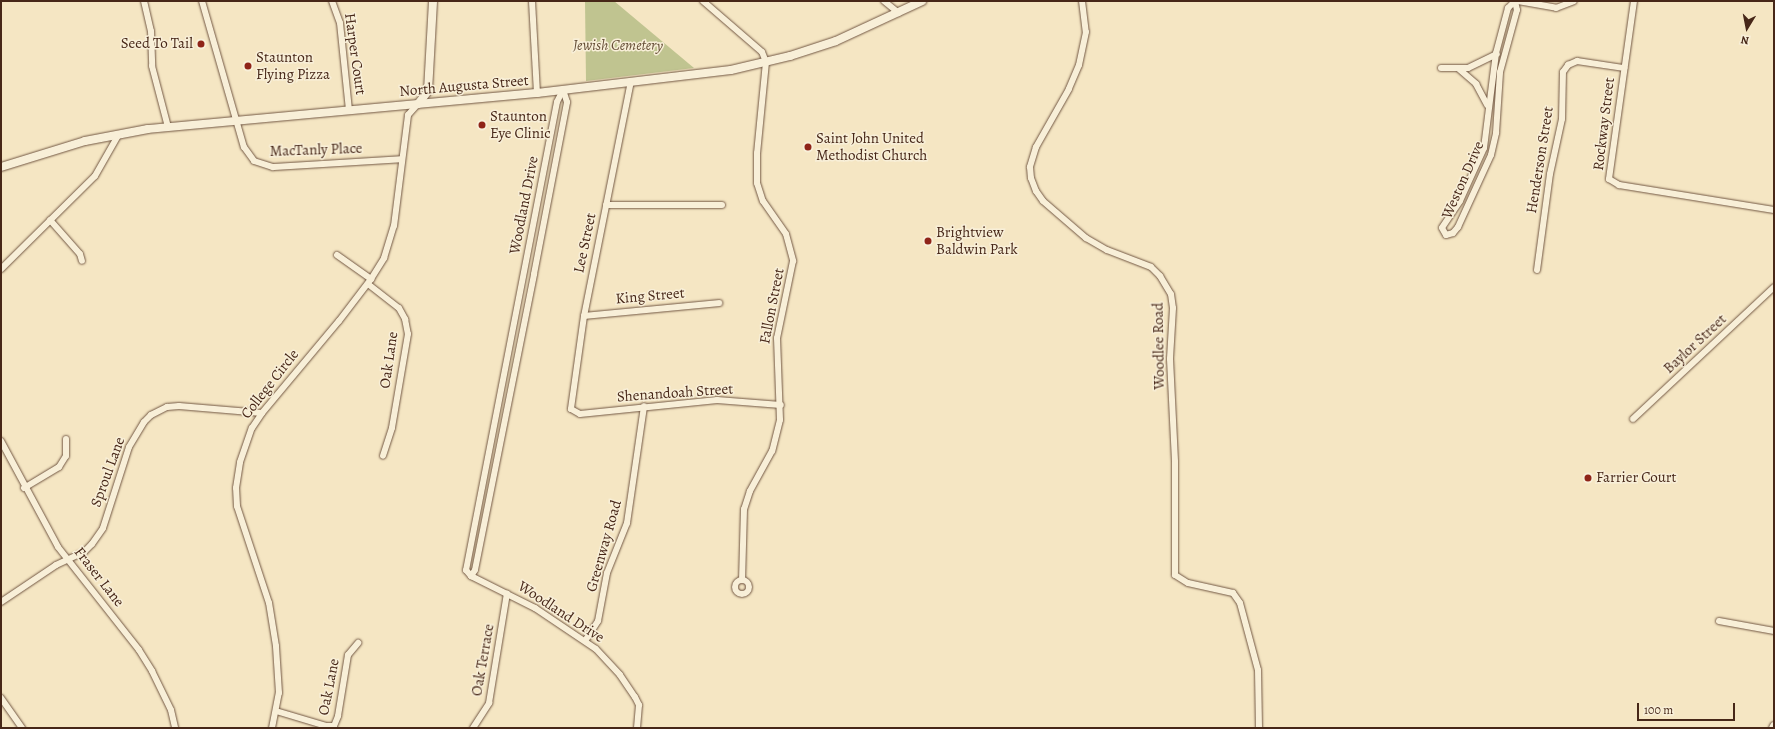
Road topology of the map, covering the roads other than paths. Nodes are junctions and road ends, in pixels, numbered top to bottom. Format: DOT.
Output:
graph roads {
  1 [pos="144,1"];
  2 [pos="202,1"];
  3 [pos="332,1"];
  4 [pos="433,1"];
  5 [pos="532,1"];
  6 [pos="703,1"];
  7 [pos="884,1"];
  8 [pos="922,1"];
  9 [pos="1082,1"];
  10 [pos="1516,1"];
  11 [pos="1574,1"];
  12 [pos="1634,1"];
  13 [pos="899,13"];
  14 [pos="1496,53"];
  15 [pos="1504,55"];
  16 [pos="766,62"];
  17 [pos="1441,68"];
  18 [pos="1458,68"];
  19 [pos="1624,68"];
  20 [pos="631,81"];
  21 [pos="564,90"];
  22 [pos="537,93"];
  23 [pos="418,104"];
  24 [pos="350,110"];
  25 [pos="1489,110"];
  26 [pos="238,120"];
  27 [pos="168,127"];
  28 [pos="119,134"];
  29 [pos="402,159"];
  30 [pos="1,167"];
  31 [pos="606,205"];
  32 [pos="722,206"];
  33 [pos="1774,210"];
  34 [pos="50,220"];
  35 [pos="337,255"];
  36 [pos="82,261"];
  37 [pos="1,269"];
  38 [pos="1537,270"];
  39 [pos="370,281"];
  40 [pos="1774,287"];
  41 [pos="719,303"];
  42 [pos="584,316"];
  43 [pos="781,404"];
  44 [pos="644,406"];
  45 [pos="571,410"];
  46 [pos="262,412"];
  47 [pos="1633,419"];
  48 [pos="66,439"];
  49 [pos="1,441"];
  50 [pos="383,456"];
  51 [pos="24,488"];
  52 [pos="70,559"];
  53 [pos="471,576"];
  54 [pos="742,580"];
  55 [pos="507,593"];
  56 [pos="1,602"];
  57 [pos="1719,622"];
  58 [pos="1774,631"];
  59 [pos="585,641"];
  60 [pos="358,643"];
  61 [pos="1,698"];
  62 [pos="276,711"];
  63 [pos="334,727"];
  64 [pos="22,728"];
  65 [pos="175,728"];
  66 [pos="272,728"];
  67 [pos="473,728"];
  68 [pos="637,728"];
  69 [pos="1259,728"];
  1 -- 27 [label="street"];
  2 -- 26 [label="street, MacTanly Place"];
  3 -- 24 [label="street, Harper Court"];
  4 -- 23 [label="main road"];
  5 -- 22 [label="street"];
  6 -- 16 [label="street"];
  7 -- 13 [label="street"];
  8 -- 13 [label="main road, North Augusta Street"];
  9 -- 69 [label="street, Woodlee Road"];
  10 -- 11 [label="street"];
  10 -- 14 [label="street, Weston Drive"];
  10 -- 15 [label="street, Weston Drive"];
  12 -- 19 [label="street, Rockway Street"];
  13 -- 16 [label="main road, North Augusta Street"];
  14 -- 15 [label="street"];
  14 -- 18 [label="street"];
  14 -- 25 [label="street, Weston Drive"];
  15 -- 25 [label="street, Weston Drive"];
  16 -- 20 [label="main road, North Augusta Street"];
  16 -- 43 [label="street, Fallon Street"];
  17 -- 18 [label="street"];
  18 -- 25 [label="street"];
  19 -- 33 [label="street, Rockway Street"];
  19 -- 38 [label="street, Henderson Street"];
  20 -- 21 [label="main road, North Augusta Street"];
  20 -- 31 [label="street, Lee Street"];
  21 -- 22 [label="main road, North Augusta Street"];
  21 -- 53 [label="street, Woodland Drive"];
  21 -- 53 [label="street, Woodland Drive"];
  22 -- 23 [label="main road, North Augusta Street"];
  23 -- 24 [label="main road, North Augusta Street"];
  23 -- 29 [label="street, College Circle"];
  24 -- 26 [label="main road, North Augusta Street"];
  26 -- 27 [label="main road, North Augusta Street"];
  26 -- 29 [label="street, MacTanly Place"];
  27 -- 28 [label="main road, North Augusta Street"];
  28 -- 30 [label="main road, North Augusta Street"];
  28 -- 34 [label="street"];
  29 -- 39 [label="street, College Circle"];
  31 -- 32 [label="street"];
  31 -- 42 [label="street, Lee Street"];
  34 -- 36 [label="street"];
  34 -- 37 [label="street"];
  35 -- 39 [label="street, Oak Lane"];
  39 -- 46 [label="street, College Circle"];
  39 -- 50 [label="street, Oak Lane"];
  40 -- 47 [label="street, Baylor Street"];
  41 -- 42 [label="street, King Street"];
  42 -- 45 [label="street, Lee Street"];
  43 -- 44 [label="street, Shenandoah Street"];
  43 -- 54 [label="street, Fallon Street"];
  44 -- 45 [label="street, Shenandoah Street"];
  44 -- 59 [label="street, Greenway Road"];
  46 -- 52 [label="street, Sproul Lane"];
  46 -- 62 [label="street, College Circle"];
  48 -- 51 [label="street"];
  49 -- 51 [label="street, Fraser Lane"];
  51 -- 52 [label="street, Fraser Lane"];
  52 -- 56 [label="street, Sproul Lane"];
  52 -- 65 [label="street, Fraser Lane"];
  53 -- 55 [label="street, Woodland Drive"];
  55 -- 59 [label="street, Woodland Drive"];
  55 -- 67 [label="street, Oak Terrace"];
  57 -- 58 [label="street"];
  59 -- 68 [label="street, Woodland Drive"];
  60 -- 63 [label="street, Oak Lane"];
  61 -- 64 [label="street"];
  62 -- 63 [label="street, Oak Lane"];
  62 -- 66 [label="street, College Circle"];
}
